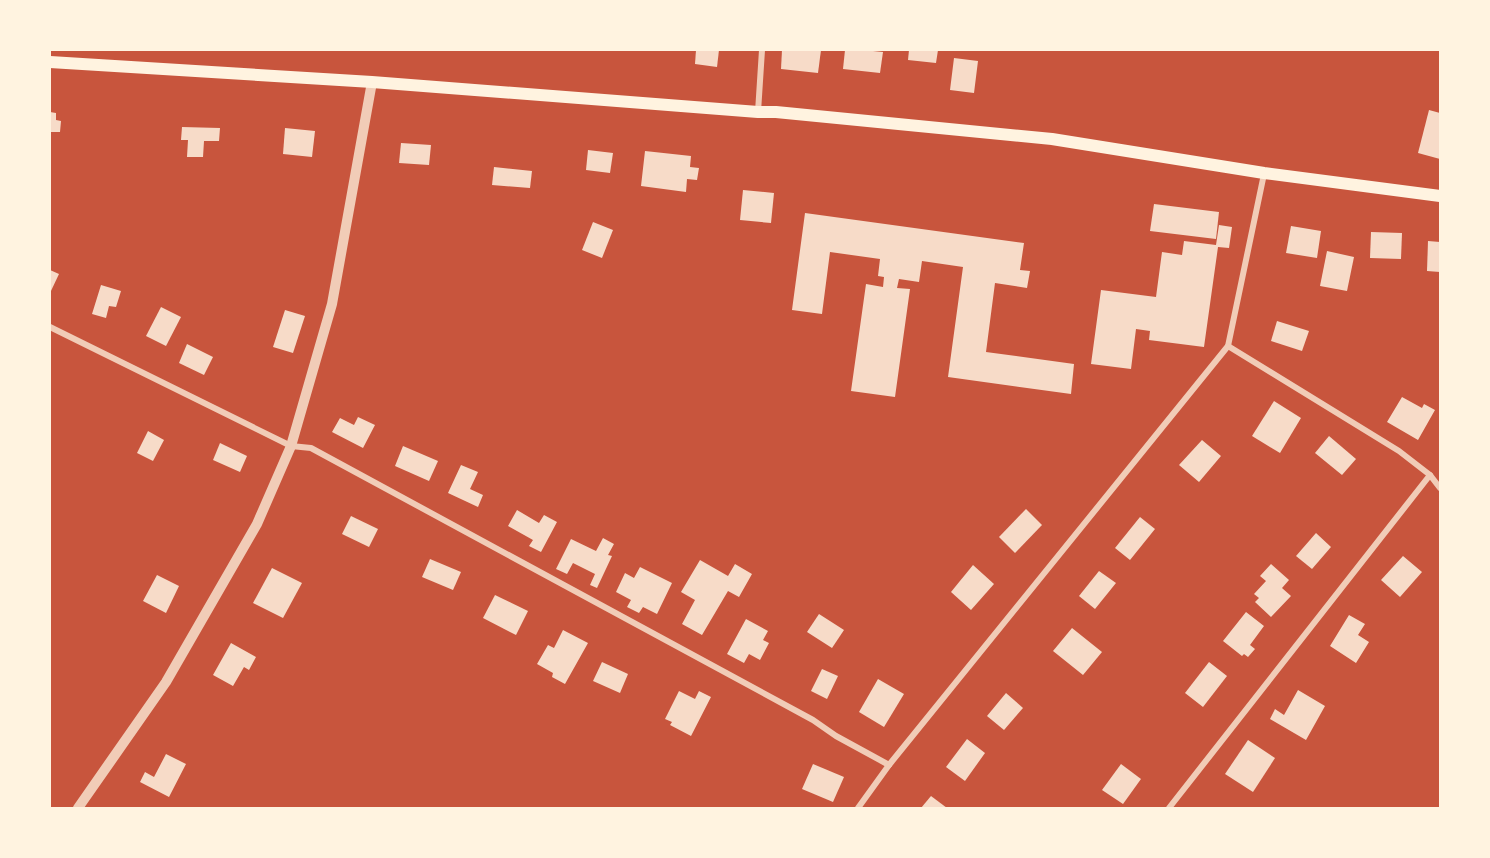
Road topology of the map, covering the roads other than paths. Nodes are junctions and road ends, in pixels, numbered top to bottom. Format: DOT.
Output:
graph roads {
  1 [pos="762,50"];
  2 [pos="50,62"];
  3 [pos="372,82"];
  4 [pos="758,112"];
  5 [pos="1264,173"];
  6 [pos="1440,196"];
  7 [pos="50,327"];
  8 [pos="1228,346"];
  9 [pos="291,446"];
  10 [pos="1430,475"];
  11 [pos="1440,488"];
  12 [pos="889,765"];
  13 [pos="78,808"];
  14 [pos="858,808"];
  15 [pos="1169,808"];
  1 -- 4 [label="street"];
  2 -- 3 [label="main road"];
  3 -- 4 [label="main road"];
  3 -- 9 [label="street"];
  4 -- 5 [label="main road"];
  5 -- 6 [label="main road"];
  5 -- 8 [label="street"];
  7 -- 9 [label="street"];
  8 -- 10 [label="street"];
  8 -- 12 [label="street"];
  9 -- 12 [label="street"];
  9 -- 13 [label="street"];
  10 -- 11 [label="street"];
  10 -- 15 [label="street"];
  12 -- 14 [label="street"];
}
